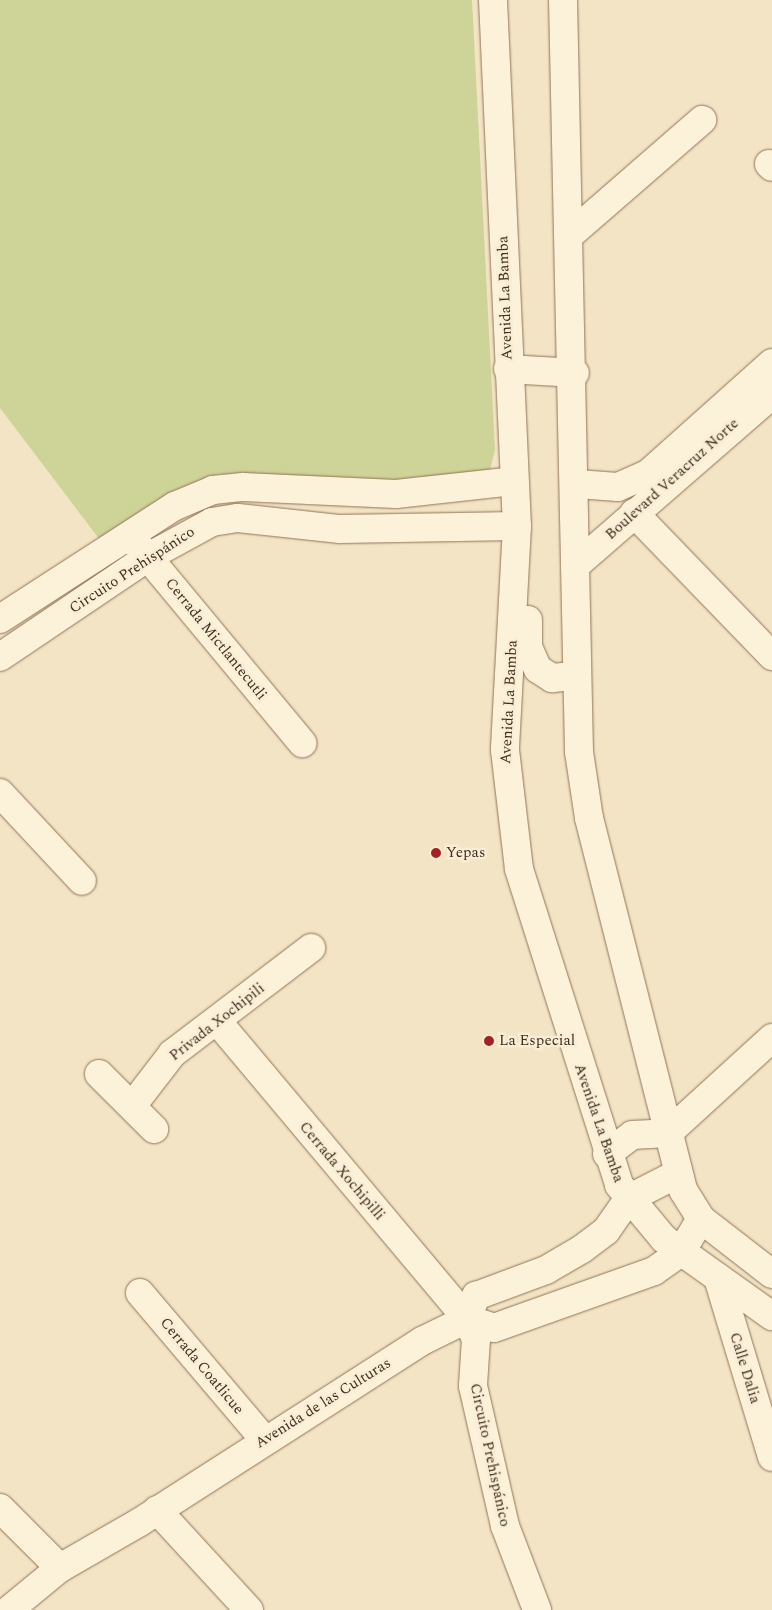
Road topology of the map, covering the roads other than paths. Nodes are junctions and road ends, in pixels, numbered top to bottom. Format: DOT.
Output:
graph roads {
  1 [pos="493,0"];
  2 [pos="563,0"];
  3 [pos="702,120"];
  4 [pos="571,234"];
  5 [pos="772,363"];
  6 [pos="508,369"];
  7 [pos="574,373"];
  8 [pos="772,396"];
  9 [pos="513,481"];
  10 [pos="577,484"];
  11 [pos="396,494"];
  12 [pos="634,513"];
  13 [pos="517,526"];
  14 [pos="393,528"];
  15 [pos="130,535"];
  16 [pos="148,557"];
  17 [pos="575,566"];
  18 [pos="0,619"];
  19 [pos="772,656"];
  20 [pos="0,658"];
  21 [pos="577,676"];
  22 [pos="302,743"];
  23 [pos="0,793"];
  24 [pos="82,881"];
  25 [pos="311,948"];
  26 [pos="218,1022"];
  27 [pos="772,1038"];
  28 [pos="99,1074"];
  29 [pos="132,1106"];
  30 [pos="154,1128"];
  31 [pos="668,1132"];
  32 [pos="607,1154"];
  33 [pos="677,1174"];
  34 [pos="628,1199"];
  35 [pos="702,1220"];
  36 [pos="681,1252"];
  37 [pos="772,1274"];
  38 [pos="718,1278"];
  39 [pos="140,1293"];
  40 [pos="772,1316"];
  41 [pos="467,1319"];
  42 [pos="264,1439"];
  43 [pos="772,1457"];
  44 [pos="0,1508"];
  45 [pos="157,1510"];
  46 [pos="60,1568"];
  47 [pos="9,1610"];
  48 [pos="249,1610"];
  49 [pos="537,1610"];
  1 -- 6 [label="street, Avenida La Bamba"];
  2 -- 4 [label="street"];
  3 -- 4 [label="street"];
  4 -- 7 [label="street"];
  5 -- 10 [label="street, Boulevard Veracruz Norte"];
  6 -- 7 [label="street"];
  6 -- 9 [label="street, Avenida La Bamba"];
  7 -- 10 [label="street"];
  8 -- 12 [label="street, Boulevard Veracruz Norte"];
  9 -- 11 [label="street, Circuito Prehispánico"];
  9 -- 13 [label="street, Avenida La Bamba"];
  10 -- 17 [label="street"];
  11 -- 14 [label="street"];
  11 -- 15 [label="street, Circuito Prehispánico"];
  12 -- 17 [label="street, Boulevard Veracruz Norte"];
  12 -- 19 [label="street"];
  13 -- 14 [label="street, Circuito Prehispánico"];
  13 -- 21 [label="street"];
  13 -- 32 [label="street, Avenida La Bamba"];
  14 -- 16 [label="street, Circuito Prehispánico"];
  15 -- 16 [label="street, Cerrada Mictlantecutli"];
  15 -- 18 [label="street, Circuito Prehispánico"];
  16 -- 20 [label="street, Circuito Prehispánico"];
  16 -- 22 [label="street, Cerrada Mictlantecutli"];
  17 -- 21 [label="street"];
  21 -- 31 [label="street"];
  23 -- 24 [label="street"];
  25 -- 26 [label="street, Privada Xochipili"];
  26 -- 29 [label="street, Privada Xochipili"];
  26 -- 41 [label="street, Cerrada Xochipilli"];
  27 -- 31 [label="street"];
  28 -- 29 [label="street"];
  29 -- 30 [label="street"];
  31 -- 32 [label="street"];
  31 -- 33 [label="street"];
  32 -- 34 [label="street, Avenida La Bamba"];
  33 -- 34 [label="street"];
  33 -- 35 [label="street"];
  34 -- 36 [label="street, Avenida La Bamba"];
  34 -- 41 [label="street"];
  35 -- 36 [label="street"];
  35 -- 37 [label="street"];
  36 -- 38 [label="street, Avenida La Bamba"];
  36 -- 41 [label="street"];
  38 -- 40 [label="street, Avenida La Bamba"];
  38 -- 43 [label="street, Calle Dalia"];
  39 -- 42 [label="street, Cerrada Coatlicue"];
  41 -- 42 [label="street, Avenida de las Culturas"];
  41 -- 49 [label="street, Circuito Prehispánico"];
  42 -- 45 [label="street, Avenida de las Culturas"];
  44 -- 46 [label="street"];
  45 -- 46 [label="street, Avenida de las Culturas"];
  45 -- 48 [label="street"];
  46 -- 47 [label="street, Avenida de las Culturas"];
}
